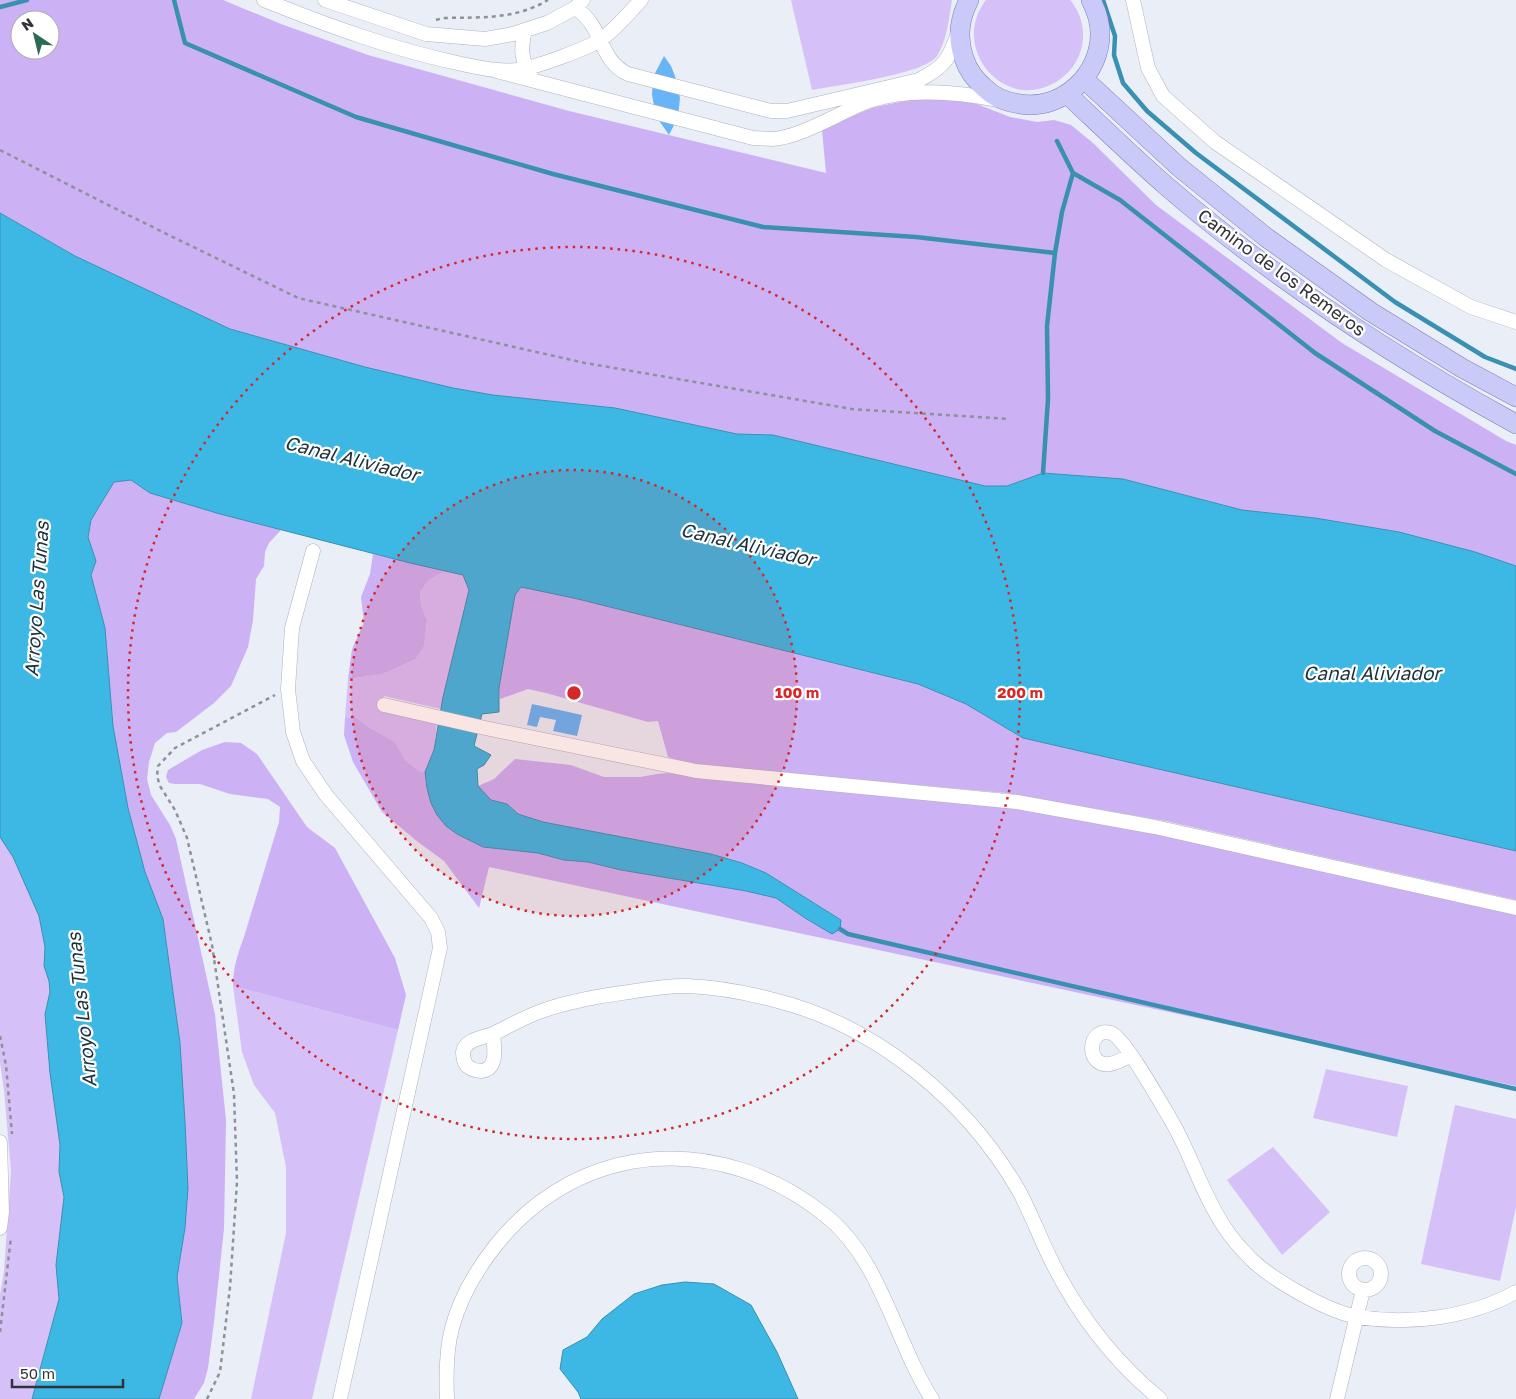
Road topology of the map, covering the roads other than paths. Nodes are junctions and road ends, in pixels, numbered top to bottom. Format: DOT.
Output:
graph roads {
  1 [pos="264,0"];
  2 [pos="325,0"];
  3 [pos="641,0"];
  4 [pos="969,0"];
  5 [pos="1090,0"];
  6 [pos="1134,0"];
  7 [pos="579,4"];
  8 [pos="960,28"];
  9 [pos="525,30"];
  10 [pos="600,40"];
  11 [pos="527,68"];
  12 [pos="489,69"];
  13 [pos="1084,79"];
  14 [pos="538,82"];
  15 [pos="1067,94"];
  16 [pos="1009,102"];
  17 [pos="1516,322"];
  18 [pos="1516,397"];
  19 [pos="1516,424"];
  20 [pos="312,551"];
  21 [pos="384,705"];
  22 [pos="1516,908"];
  23 [pos="493,1034"];
  24 [pos="1131,1056"];
  25 [pos="0,1142"];
  26 [pos="0,1228"];
  27 [pos="1362,1290"];
  28 [pos="1516,1292"];
  29 [pos="1356,1317"];
  30 [pos="340,1399"];
  31 [pos="446,1399"];
  32 [pos="932,1399"];
  33 [pos="1160,1399"];
  34 [pos="1337,1399"];
  1 -- 12 [label="street"];
  2 -- 9 [label="street"];
  3 -- 10 [label="street"];
  4 -- 8 [label="main road"];
  5 -- 13 [label="main road"];
  6 -- 17 [label="street"];
  7 -- 9 [label="street"];
  7 -- 10 [label="street"];
  8 -- 10 [label="street"];
  8 -- 16 [label="main road"];
  9 -- 11 [label="street"];
  10 -- 11 [label="street"];
  11 -- 12 [label="street"];
  11 -- 14 [label="street"];
  12 -- 14 [label="street"];
  13 -- 15 [label="main road"];
  13 -- 18 [label="main road, Camino de los Remeros"];
  14 -- 16 [label="street"];
  15 -- 16 [label="main road"];
  15 -- 19 [label="main road, Camino de los Remeros"];
  20 -- 30 [label="street"];
  21 -- 22 [label="street"];
  23 -- 33 [label="street"];
  24 -- 29 [label="street"];
  25 -- 26 [label="street"];
  27 -- 29 [label="street"];
  28 -- 29 [label="street"];
  29 -- 34 [label="street"];
  31 -- 32 [label="street"];
}
